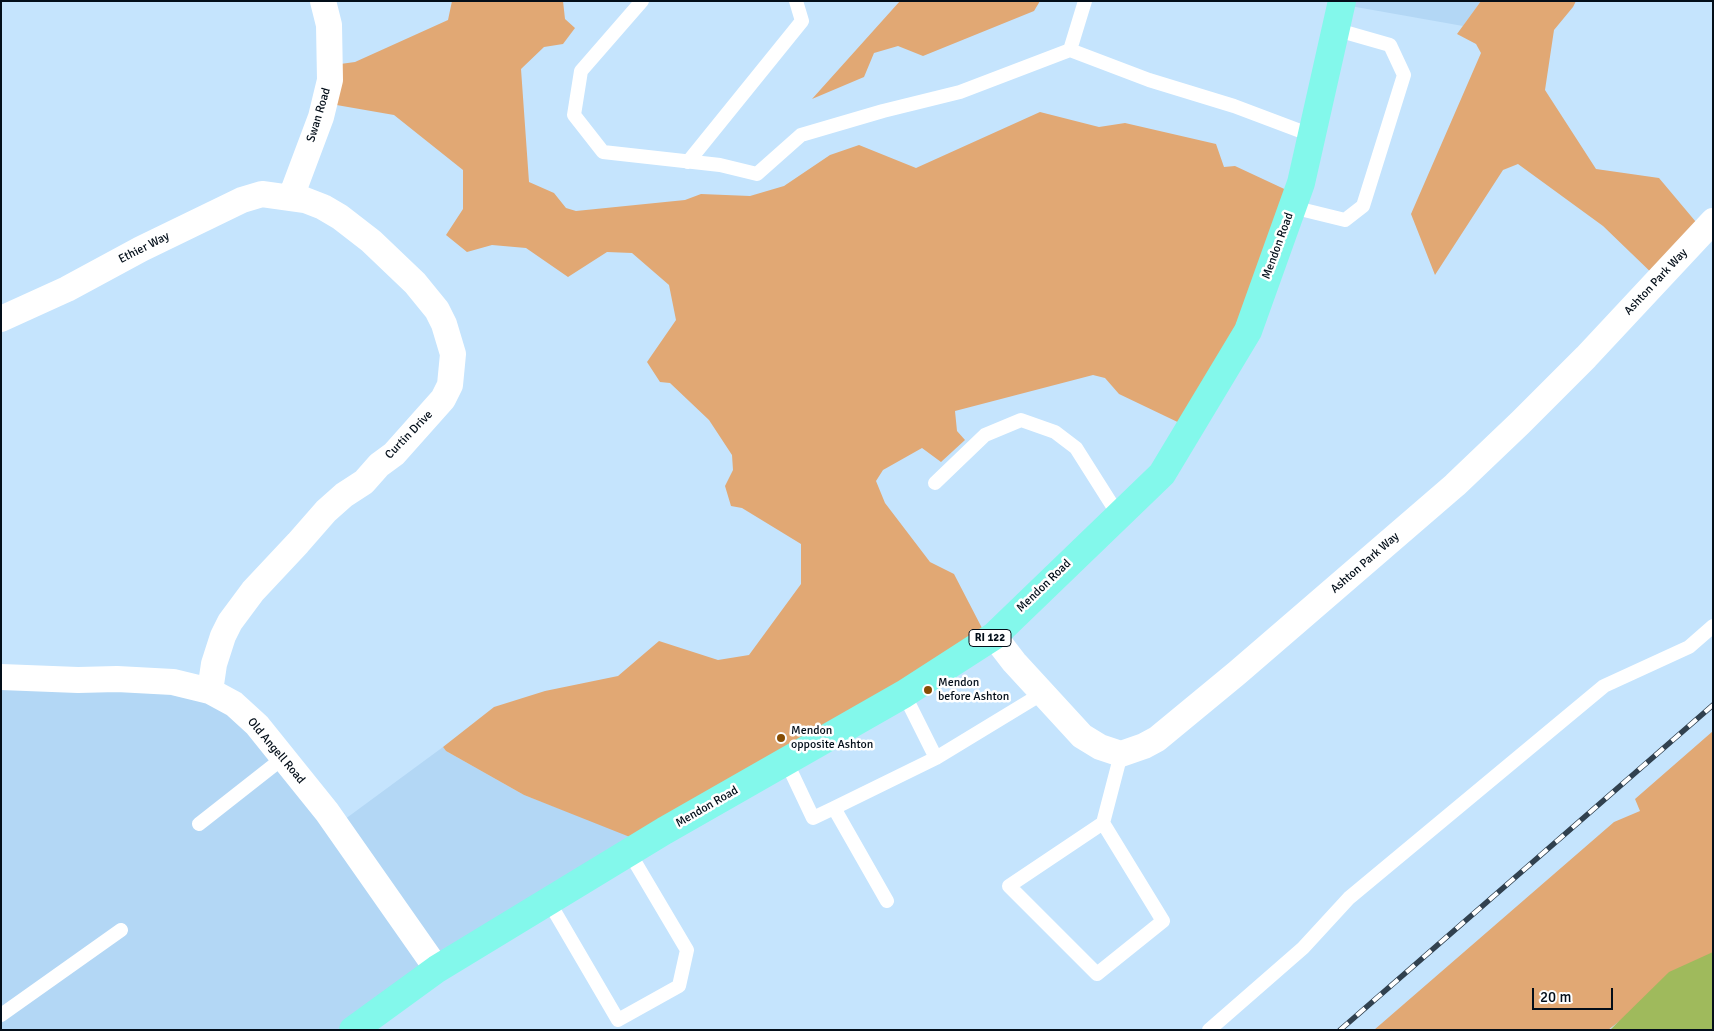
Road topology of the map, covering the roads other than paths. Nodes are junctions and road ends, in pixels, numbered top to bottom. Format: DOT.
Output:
graph roads {
  1 [pos="323,1"];
  2 [pos="642,1"];
  3 [pos="796,1"];
  4 [pos="1085,1"];
  5 [pos="1342,1"];
  6 [pos="1334,29"];
  7 [pos="1070,50"];
  8 [pos="1311,135"];
  9 [pos="688,162"];
  10 [pos="291,197"];
  11 [pos="1292,208"];
  12 [pos="1713,220"];
  13 [pos="1,319"];
  14 [pos="934,483"];
  15 [pos="1120,516"];
  16 [pos="1713,626"];
  17 [pos="994,636"];
  18 [pos="1,677"];
  19 [pos="210,691"];
  20 [pos="1042,693"];
  21 [pos="904,694"];
  22 [pos="1121,754"];
  23 [pos="283,758"];
  24 [pos="936,758"];
  25 [pos="786,761"];
  26 [pos="834,808"];
  27 [pos="1102,823"];
  28 [pos="199,824"];
  29 [pos="629,852"];
  30 [pos="887,901"];
  31 [pos="549,902"];
  32 [pos="121,930"];
  33 [pos="437,969"];
  34 [pos="1,1015"];
  35 [pos="353,1030"];
  36 [pos="1209,1030"];
  1 -- 10 [label="street, Swan Road"];
  2 -- 9 [label="lane"];
  3 -- 9 [label="lane"];
  4 -- 7 [label="lane"];
  5 -- 6 [label="main road, Mendon Road / RI 122"];
  6 -- 8 [label="main road, Mendon Road / RI 122"];
  6 -- 11 [label="lane"];
  7 -- 8 [label="lane"];
  7 -- 9 [label="lane"];
  8 -- 11 [label="main road, Mendon Road / RI 122"];
  10 -- 13 [label="street, Ethier Way"];
  10 -- 19 [label="street, Curtin Drive"];
  11 -- 15 [label="main road, Mendon Road / RI 122"];
  12 -- 22 [label="street, Ashton Park Way"];
  14 -- 15 [label="lane"];
  15 -- 17 [label="main road, Mendon Road / RI 122"];
  16 -- 36 [label="lane"];
  17 -- 20 [label="street"];
  17 -- 21 [label="main road, Mendon Road / RI 122"];
  18 -- 19 [label="street, Old Angell Road"];
  19 -- 23 [label="street, Old Angell Road"];
  20 -- 22 [label="street"];
  20 -- 24 [label="lane"];
  21 -- 24 [label="lane"];
  21 -- 25 [label="main road, Mendon Road / RI 122"];
  22 -- 27 [label="lane"];
  23 -- 28 [label="lane"];
  23 -- 33 [label="street, Old Angell Road"];
  24 -- 26 [label="lane"];
  25 -- 26 [label="lane"];
  25 -- 29 [label="main road, Mendon Road / RI 122"];
  26 -- 30 [label="lane"];
  27 -- 27 [label="lane"];
  29 -- 31 [label="main road, Mendon Road / RI 122"];
  29 -- 31 [label="lane"];
  31 -- 33 [label="main road, Mendon Road / RI 122"];
  32 -- 34 [label="lane"];
  33 -- 35 [label="main road, Mendon Road / RI 122"];
}
